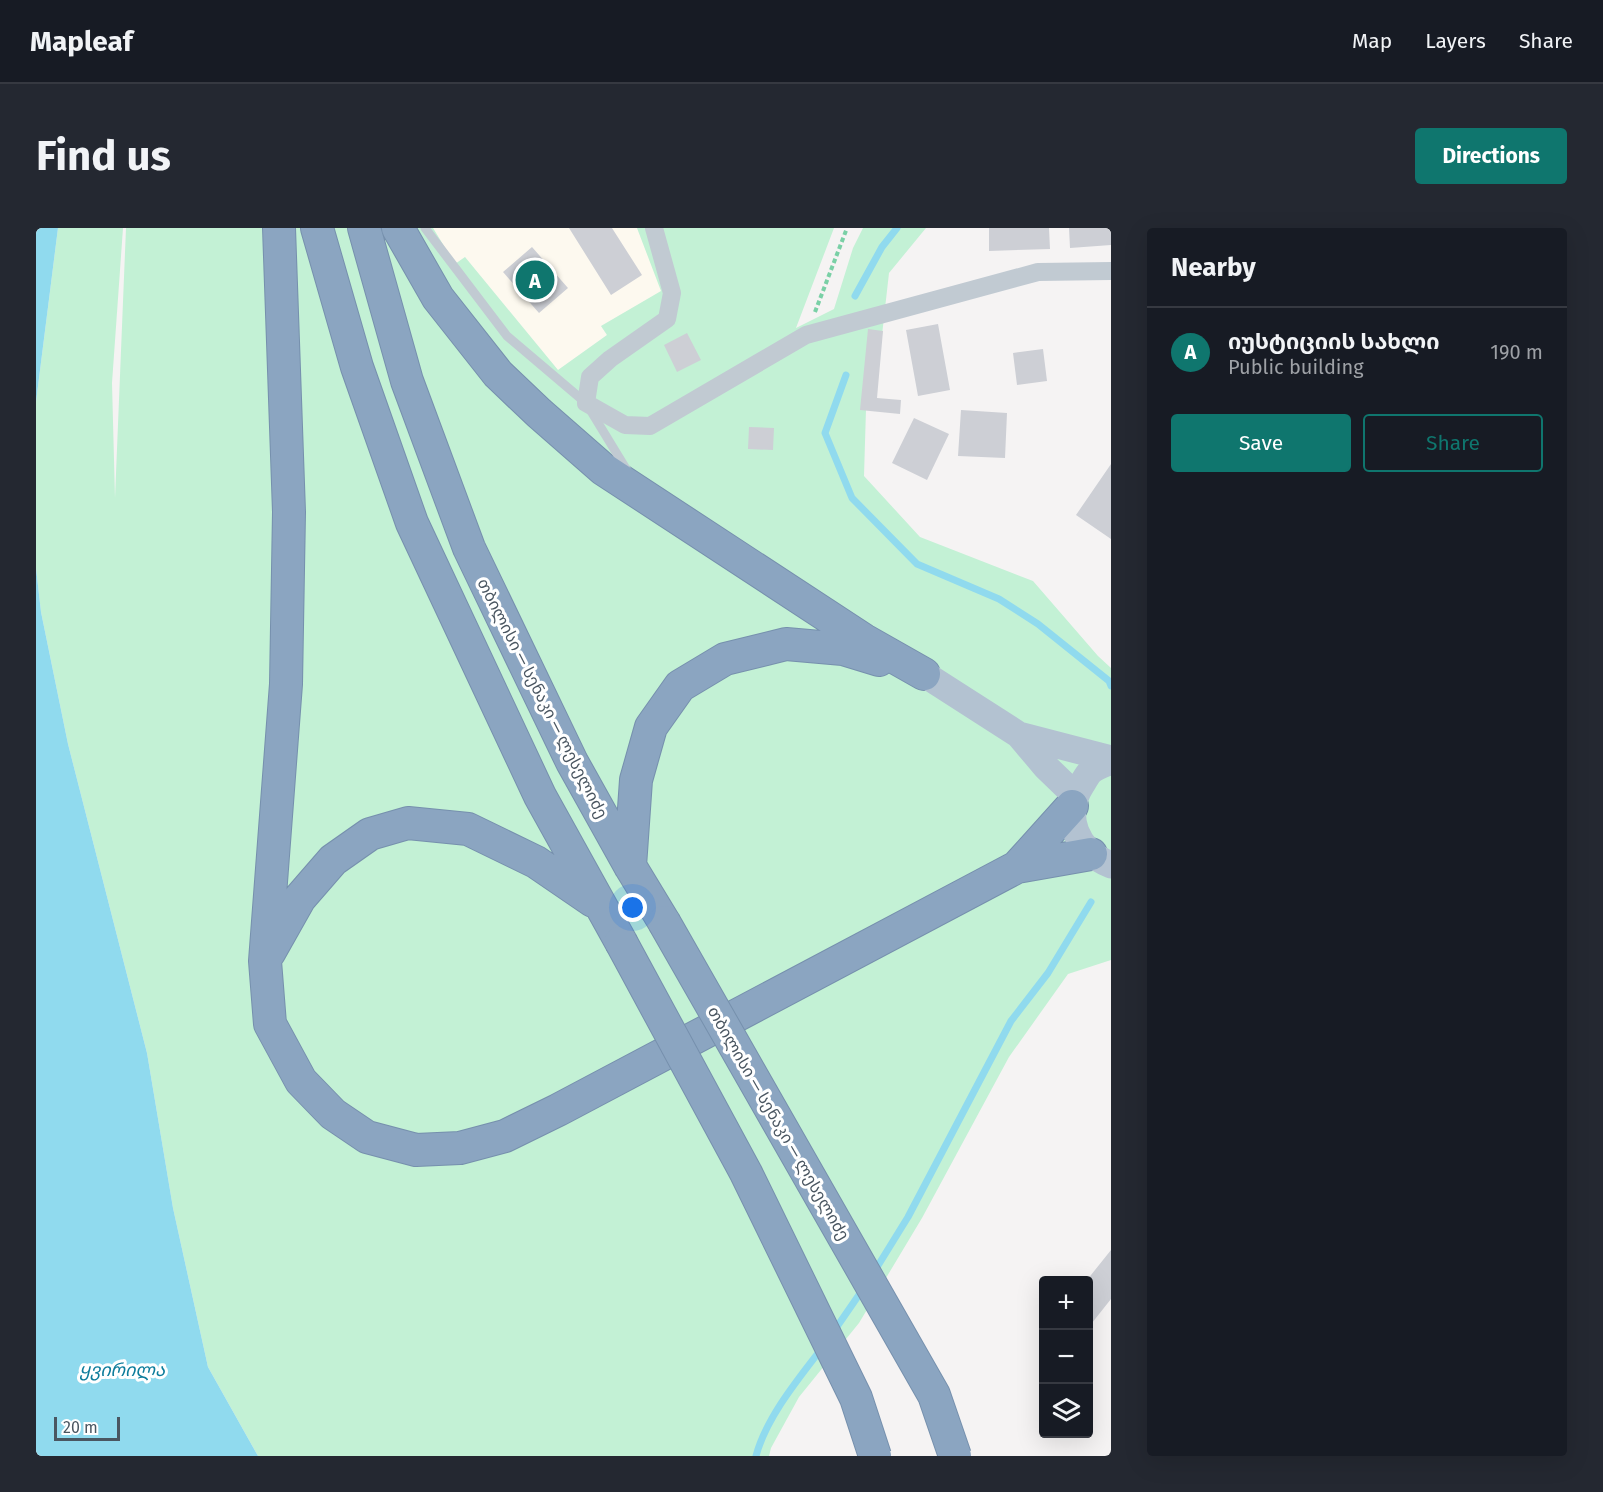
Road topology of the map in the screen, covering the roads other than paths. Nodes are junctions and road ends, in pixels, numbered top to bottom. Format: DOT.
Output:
graph roads {
  1 [pos="279,228"];
  2 [pos="317,228"];
  3 [pos="364,228"];
  4 [pos="398,228"];
  5 [pos="425,228"];
  6 [pos="653,231"];
  7 [pos="1111,271"];
  8 [pos="586,403"];
  9 [pos="642,494"];
  10 [pos="924,674"];
  11 [pos="1019,735"];
  12 [pos="1111,760"];
  13 [pos="1074,800"];
  14 [pos="1101,860"];
  15 [pos="630,866"];
  16 [pos="1017,867"];
  17 [pos="599,905"];
  18 [pos="265,961"];
  19 [pos="875,1456"];
  20 [pos="955,1456"];
  1 -- 18 [label="highway"];
  2 -- 17 [label="highway"];
  3 -- 15 [label="highway, თბილისი — სენაკი — ლესელიძე"];
  4 -- 9 [label="highway"];
  5 -- 8 [label="lane"];
  6 -- 8 [label="street"];
  7 -- 8 [label="street"];
  8 -- 9 [label="lane"];
  9 -- 10 [label="highway"];
  10 -- 11 [label="main road"];
  10 -- 15 [label="highway"];
  11 -- 12 [label="main road"];
  11 -- 13 [label="main road"];
  12 -- 13 [label="main road"];
  13 -- 14 [label="main road"];
  13 -- 16 [label="highway"];
  14 -- 16 [label="highway"];
  15 -- 20 [label="highway, თბილისი — სენაკი — ლესელიძე, bridge"];
  16 -- 18 [label="highway"];
  17 -- 18 [label="highway"];
  17 -- 19 [label="highway, bridge"];
}
